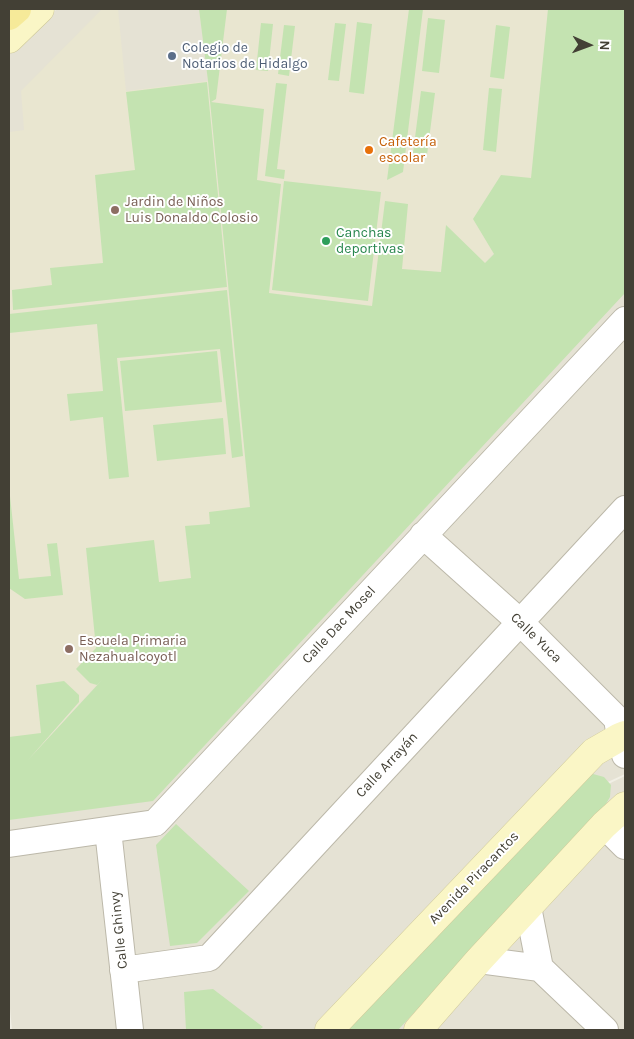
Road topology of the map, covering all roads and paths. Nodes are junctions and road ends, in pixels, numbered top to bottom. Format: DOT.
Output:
graph roads {
  1 [pos="17,9"];
  2 [pos="40,9"];
  3 [pos="9,16"];
  4 [pos="9,39"];
  5 [pos="625,320"];
  6 [pos="625,509"];
  7 [pos="423,535"];
  8 [pos="520,622"];
  9 [pos="623,731"];
  10 [pos="625,806"];
  11 [pos="604,825"];
  12 [pos="108,830"];
  13 [pos="9,844"];
  14 [pos="625,846"];
  15 [pos="528,907"];
  16 [pos="479,960"];
  17 [pos="540,968"];
  18 [pos="123,970"];
  19 [pos="130,1030"];
  20 [pos="329,1030"];
  21 [pos="418,1030"];
  22 [pos="605,1030"];
  1 -- 3 [label="main road"];
  2 -- 4 [label="street"];
  5 -- 7 [label="street, Calle Dac Mosel"];
  6 -- 8 [label="street, Calle Arrayán"];
  7 -- 8 [label="street, Calle Yuca"];
  7 -- 12 [label="street, Calle Dac Mosel"];
  8 -- 9 [label="street, Calle Yuca"];
  8 -- 18 [label="street, Calle Arrayán"];
  9 -- 20 [label="street, Avenida Piracantos"];
  10 -- 11 [label="street"];
  11 -- 14 [label="street"];
  11 -- 15 [label="street"];
  12 -- 13 [label="street, Calle Dac Mosel"];
  12 -- 18 [label="street, Calle Ghinvy"];
  15 -- 16 [label="street"];
  15 -- 17 [label="street"];
  16 -- 17 [label="street"];
  16 -- 21 [label="street"];
  17 -- 22 [label="street"];
  18 -- 19 [label="street, Calle Ghinvy"];
}
